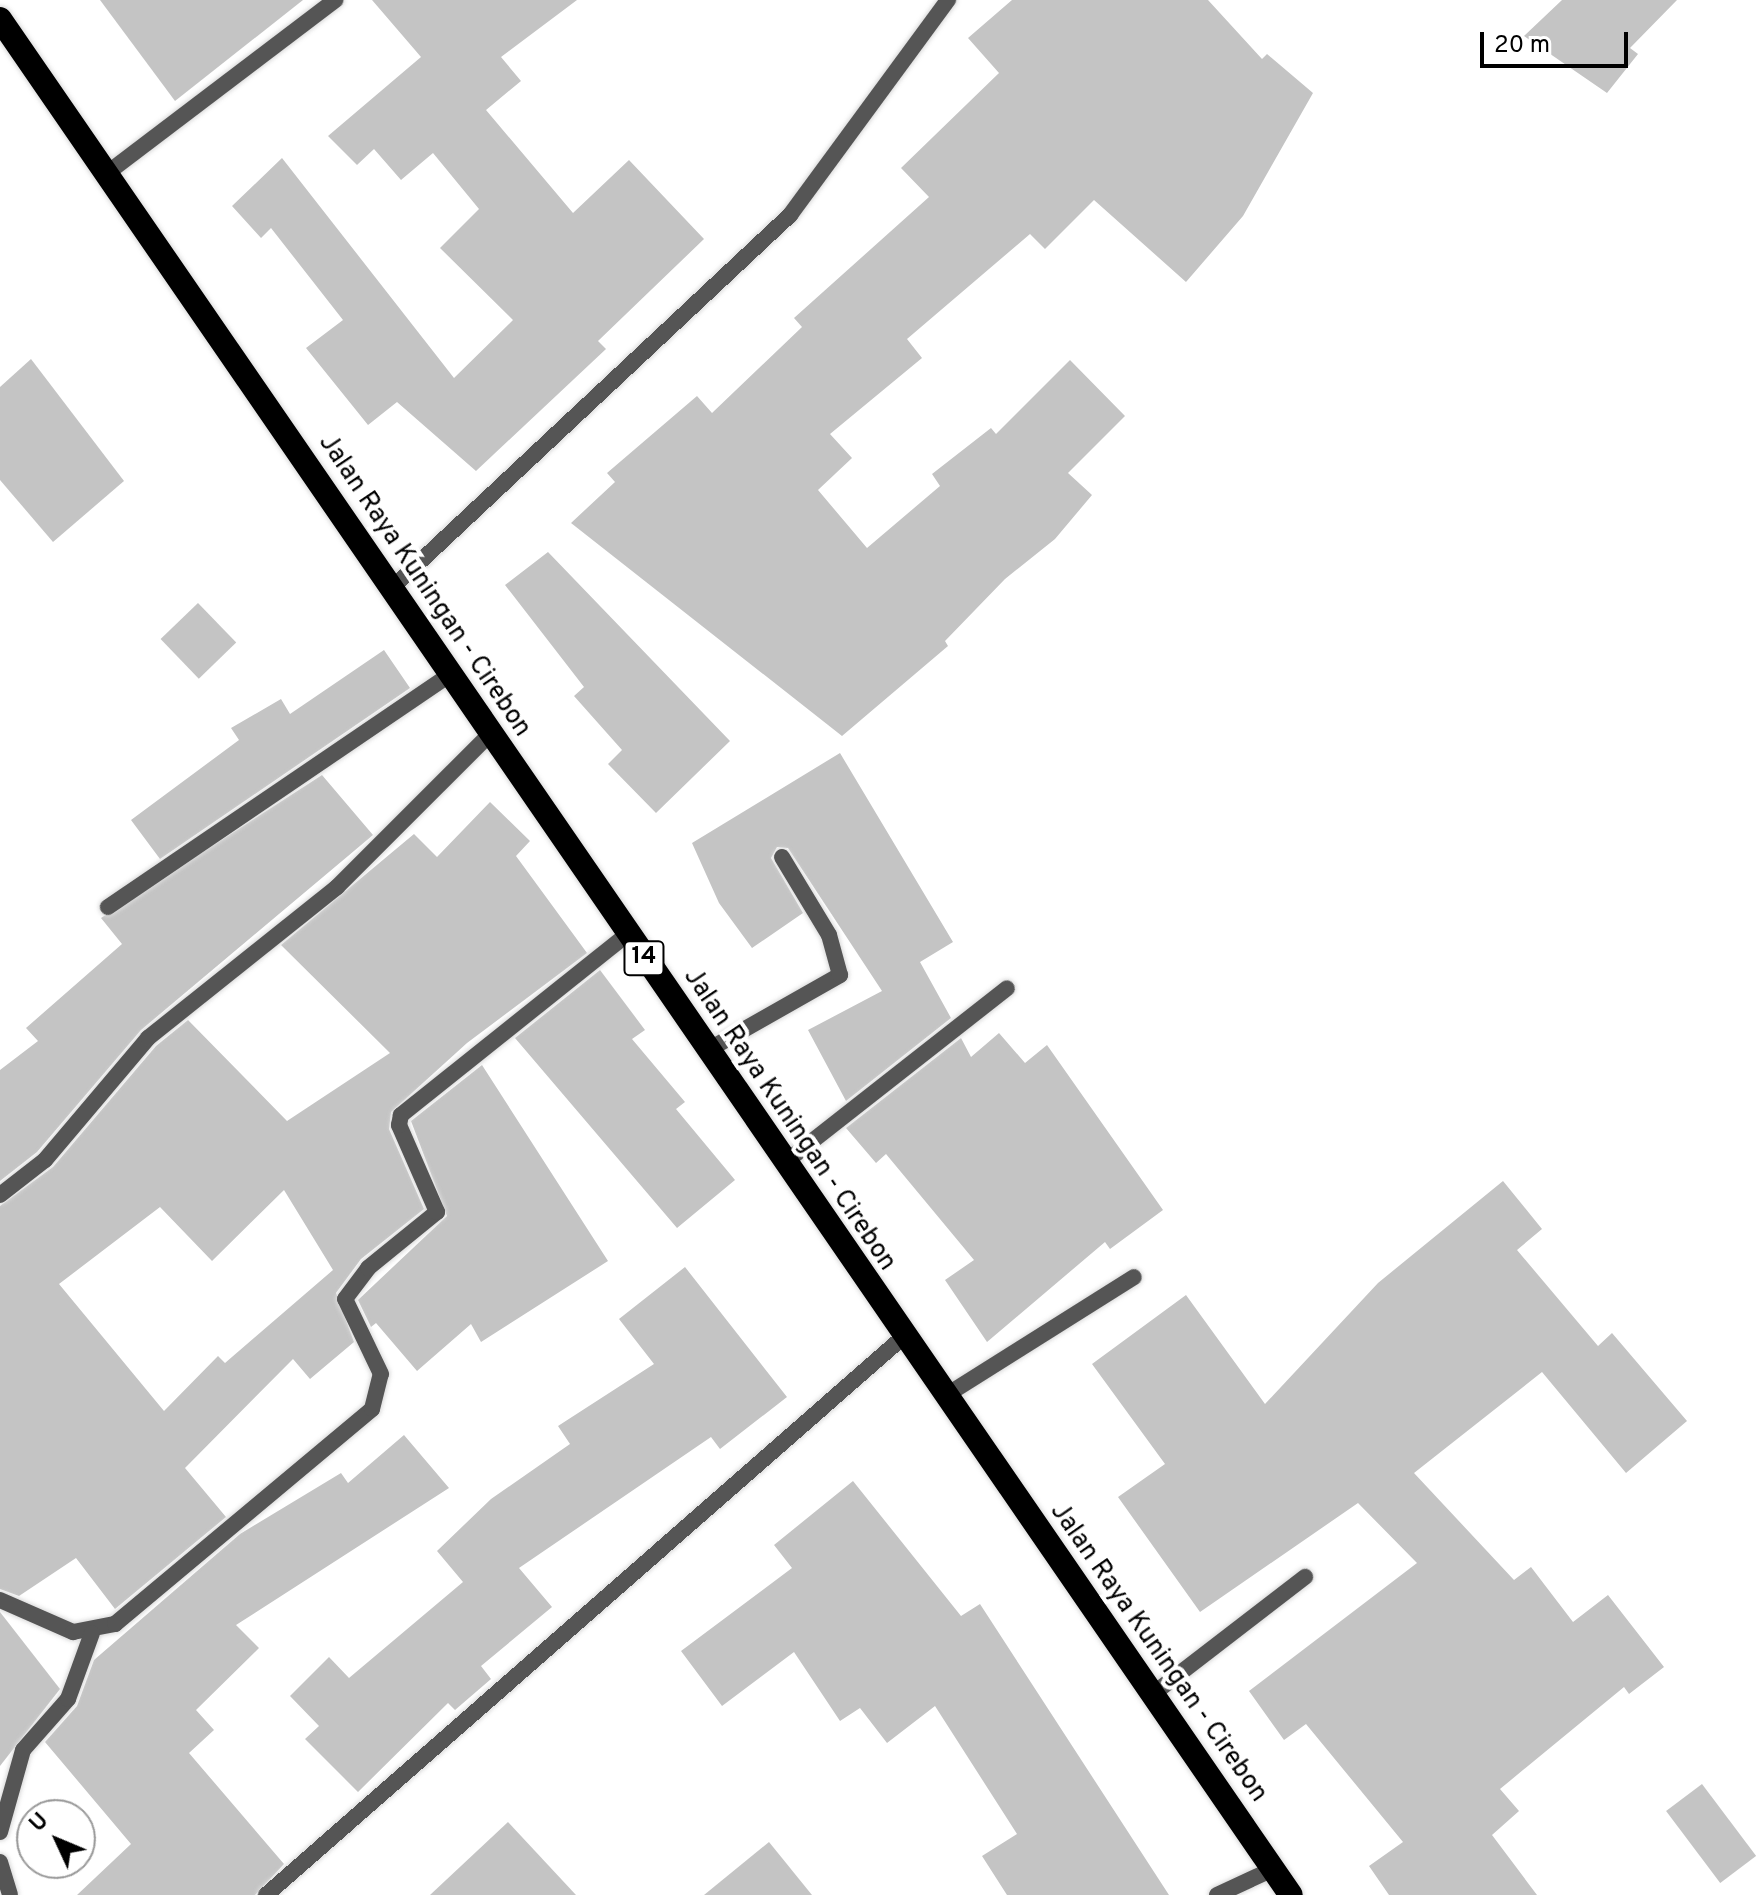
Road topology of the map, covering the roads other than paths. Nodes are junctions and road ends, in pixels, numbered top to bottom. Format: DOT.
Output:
graph roads {
  1 [pos="335,0"];
  2 [pos="948,0"];
  3 [pos="0,19"];
  4 [pos="106,174"];
  5 [pos="394,586"];
  6 [pos="452,673"];
  7 [pos="490,734"];
  8 [pos="782,857"];
  9 [pos="108,907"];
  10 [pos="628,934"];
  11 [pos="1007,988"];
  12 [pos="708,1050"];
  13 [pos="788,1160"];
  14 [pos="0,1195"];
  15 [pos="1134,1277"];
  16 [pos="902,1338"];
  17 [pos="945,1396"];
  18 [pos="1305,1577"];
  19 [pos="0,1600"];
  20 [pos="92,1633"];
  21 [pos="1153,1694"];
  22 [pos="0,1832"];
  23 [pos="0,1862"];
  24 [pos="1273,1869"];
  25 [pos="10,1895"];
  26 [pos="266,1895"];
  27 [pos="1217,1895"];
  28 [pos="1291,1895"];
  1 -- 4 [label="street"];
  2 -- 5 [label="street"];
  3 -- 4 [label="highway, Jalan Raya Kuningan - Cirebon / 14"];
  4 -- 5 [label="highway, Jalan Raya Kuningan - Cirebon / 14"];
  5 -- 6 [label="highway, Jalan Raya Kuningan - Cirebon / 14"];
  6 -- 7 [label="highway, Jalan Raya Kuningan - Cirebon / 14"];
  6 -- 9 [label="street"];
  7 -- 10 [label="highway, Jalan Raya Kuningan - Cirebon / 14"];
  7 -- 14 [label="street"];
  8 -- 12 [label="street"];
  10 -- 12 [label="highway, Jalan Raya Kuningan - Cirebon / 14"];
  10 -- 20 [label="street"];
  11 -- 13 [label="street"];
  12 -- 13 [label="highway, Jalan Raya Kuningan - Cirebon / 14"];
  13 -- 16 [label="highway, Jalan Raya Kuningan - Cirebon / 14"];
  15 -- 17 [label="street"];
  16 -- 17 [label="highway, Jalan Raya Kuningan - Cirebon / 14"];
  16 -- 26 [label="street"];
  17 -- 21 [label="highway, Jalan Raya Kuningan - Cirebon / 14"];
  18 -- 21 [label="street"];
  19 -- 20 [label="street"];
  20 -- 22 [label="street"];
  21 -- 24 [label="highway, Jalan Raya Kuningan - Cirebon / 14"];
  23 -- 25 [label="street"];
  24 -- 27 [label="street"];
  24 -- 28 [label="highway, Jalan Raya Kuningan - Cirebon / 14"];
}
